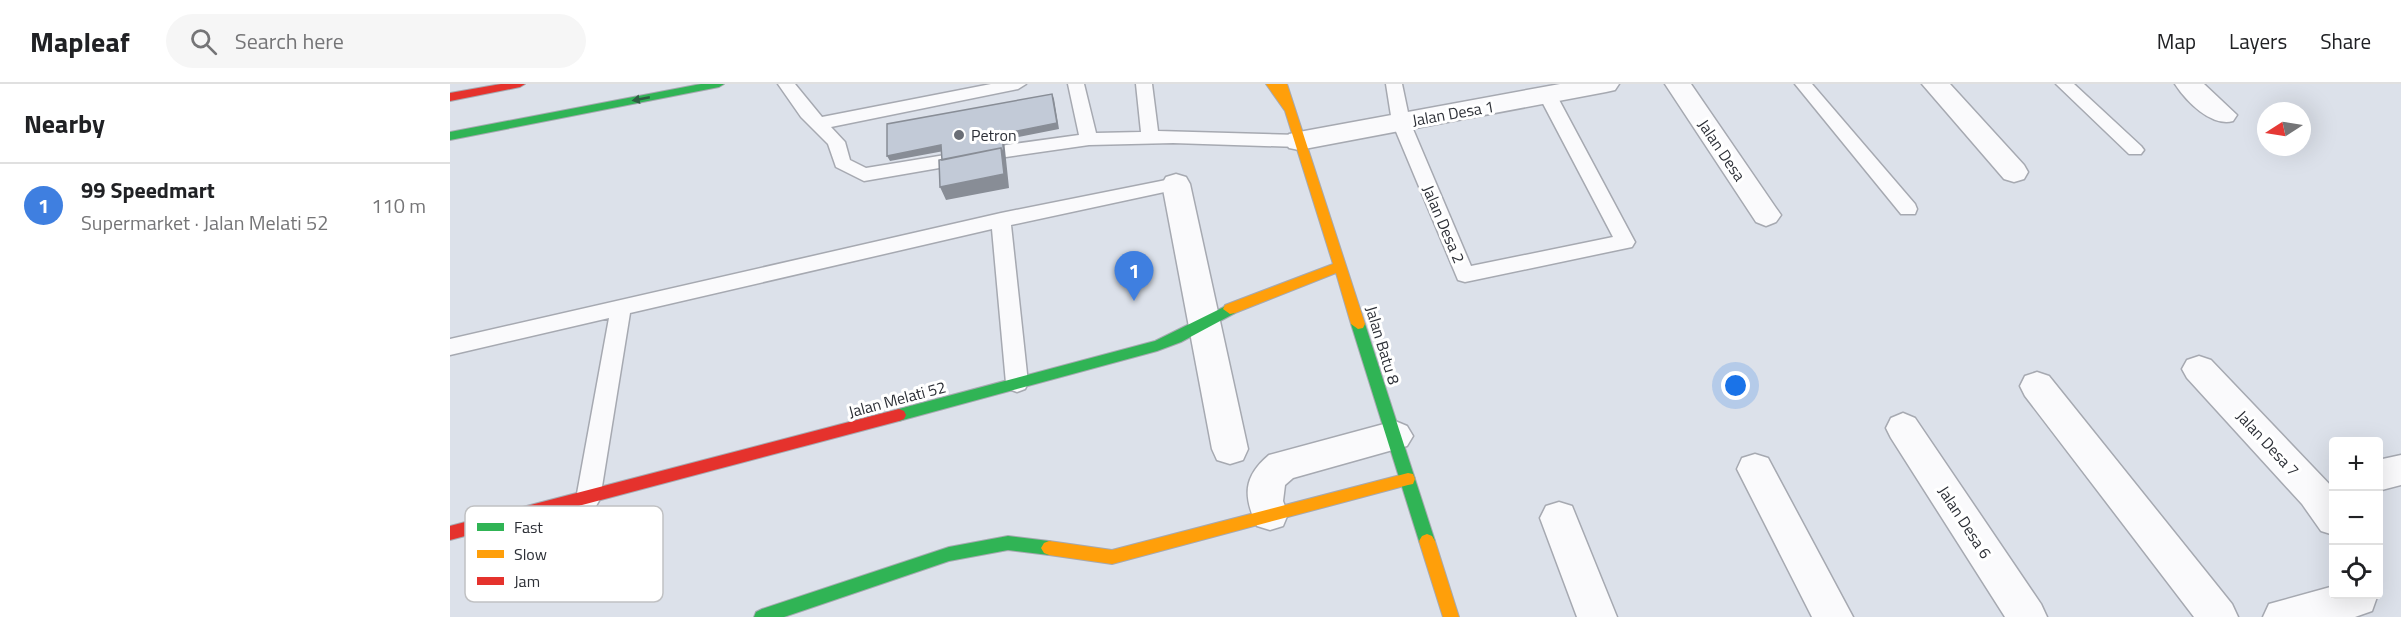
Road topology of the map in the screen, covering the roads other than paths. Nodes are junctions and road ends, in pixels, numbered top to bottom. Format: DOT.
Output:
graph roads {
  1 [pos="497,84"];
  2 [pos="520,84"];
  3 [pos="719,84"];
  4 [pos="786,84"];
  5 [pos="1018,84"];
  6 [pos="1076,84"];
  7 [pos="1144,84"];
  8 [pos="1271,84"];
  9 [pos="1282,84"];
  10 [pos="1288,84"];
  11 [pos="1394,84"];
  12 [pos="1606,84"];
  13 [pos="1678,84"];
  14 [pos="1803,84"];
  15 [pos="1935,84"];
  16 [pos="2064,84"];
  17 [pos="2188,84"];
  18 [pos="472,93"];
  19 [pos="1548,96"];
  20 [pos="450,97"];
  21 [pos="1288,108"];
  22 [pos="2223,115"];
  23 [pos="1401,122"];
  24 [pos="817,124"];
  25 [pos="450,136"];
  26 [pos="1150,137"];
  27 [pos="1089,139"];
  28 [pos="1299,141"];
  29 [pos="2135,150"];
  30 [pos="1005,151"];
  31 [pos="945,161"];
  32 [pos="2014,172"];
  33 [pos="1176,184"];
  34 [pos="1908,208"];
  35 [pos="1766,215"];
  36 [pos="1001,220"];
  37 [pos="1341,266"];
  38 [pos="621,308"];
  39 [pos="1204,319"];
  40 [pos="450,347"];
  41 [pos="2199,369"];
  42 [pos="1017,384"];
  43 [pos="2037,386"];
  44 [pos="1903,428"];
  45 [pos="1395,436"];
  46 [pos="1230,449"];
  47 [pos="1755,469"];
  48 [pos="2401,470"];
  49 [pos="2383,475"];
  50 [pos="1408,479"];
  51 [pos="588,499"];
  52 [pos="2327,500"];
  53 [pos="560,506"];
  54 [pos="1270,514"];
  55 [pos="1560,518"];
  56 [pos="465,529"];
  57 [pos="450,533"];
  58 [pos="2354,599"];
  59 [pos="762,617"];
  60 [pos="1451,617"];
  61 [pos="1597,617"];
  62 [pos="1833,617"];
  63 [pos="2027,617"];
  64 [pos="2218,617"];
  65 [pos="2283,617"];
  1 -- 18 [label="lane"];
  2 -- 18 [label="main road"];
  3 -- 25 [label="main road, one-way"];
  4 -- 24 [label="lane"];
  5 -- 24 [label="lane"];
  6 -- 27 [label="lane"];
  7 -- 26 [label="lane"];
  8 -- 21 [label="main road"];
  9 -- 21 [label="main road, Jalan Batu 8"];
  10 -- 21 [label="main road"];
  11 -- 23 [label="lane"];
  12 -- 19 [label="street, Jalan Desa 1"];
  13 -- 35 [label="street, Jalan Desa"];
  14 -- 34 [label="lane"];
  15 -- 32 [label="street"];
  16 -- 29 [label="lane"];
  17 -- 22 [label="street"];
  18 -- 20 [label="main road"];
  19 -- 23 [label="street, Jalan Desa 1"];
  19 -- 23 [label="lane, Jalan Desa 2"];
  21 -- 28 [label="main road, Jalan Batu 8"];
  23 -- 28 [label="street, Jalan Desa 1"];
  24 -- 31 [label="lane"];
  26 -- 27 [label="lane"];
  26 -- 28 [label="lane"];
  27 -- 30 [label="lane"];
  28 -- 37 [label="main road, Jalan Batu 8"];
  33 -- 36 [label="lane"];
  33 -- 39 [label="street"];
  36 -- 38 [label="lane"];
  36 -- 42 [label="lane"];
  37 -- 39 [label="main road, Jalan Melati 52"];
  37 -- 45 [label="main road, Jalan Batu 8"];
  38 -- 40 [label="lane"];
  38 -- 51 [label="lane"];
  39 -- 42 [label="main road, Jalan Melati 52"];
  39 -- 46 [label="street"];
  41 -- 52 [label="street, Jalan Desa 7"];
  42 -- 51 [label="main road, Jalan Melati 52"];
  43 -- 64 [label="street"];
  44 -- 63 [label="street, Jalan Desa 6"];
  45 -- 50 [label="main road, Jalan Batu 8"];
  45 -- 54 [label="street"];
  47 -- 62 [label="street"];
  48 -- 49 [label="street"];
  50 -- 54 [label="main road"];
  50 -- 60 [label="main road, Jalan Batu 8"];
  51 -- 53 [label="main road, Jalan Melati 52"];
  54 -- 59 [label="main road"];
  55 -- 61 [label="street"];
  56 -- 57 [label="main road, Jalan Melati 52"];
  58 -- 65 [label="street"];
}
